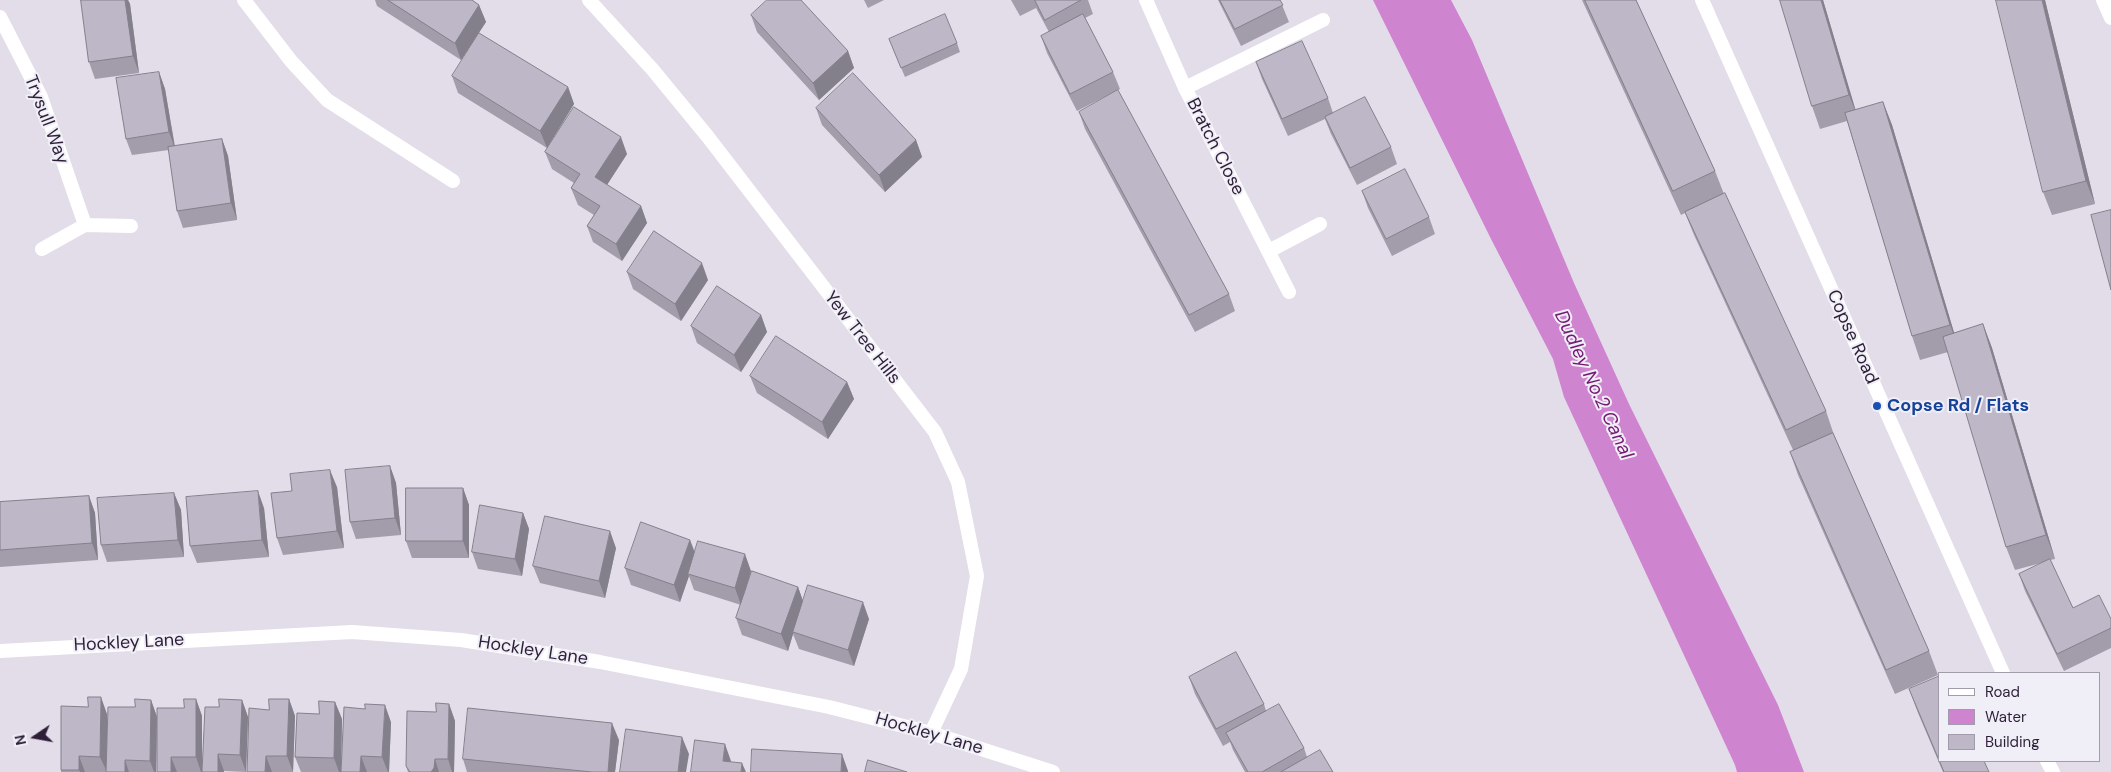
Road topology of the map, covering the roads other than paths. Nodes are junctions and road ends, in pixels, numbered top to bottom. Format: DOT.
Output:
graph roads {
  1 [pos="244,0"];
  2 [pos="588,0"];
  3 [pos="1146,0"];
  4 [pos="1702,0"];
  5 [pos="2103,0"];
  6 [pos="0,17"];
  7 [pos="2111,18"];
  8 [pos="1323,20"];
  9 [pos="1185,88"];
  10 [pos="453,182"];
  11 [pos="1320,224"];
  12 [pos="85,225"];
  13 [pos="131,226"];
  14 [pos="42,249"];
  15 [pos="1269,250"];
  16 [pos="1290,292"];
  17 [pos="0,651"];
  18 [pos="2003,672"];
  19 [pos="931,733"];
  20 [pos="1053,772"];
  1 -- 10 [label="street"];
  2 -- 19 [label="street, Yew Tree Hills"];
  3 -- 9 [label="street, Bratch Close"];
  4 -- 18 [label="street, Copse Road"];
  5 -- 7 [label="street"];
  6 -- 12 [label="street, Trysull Way"];
  8 -- 9 [label="street"];
  9 -- 15 [label="street, Bratch Close"];
  11 -- 15 [label="street"];
  12 -- 13 [label="street"];
  12 -- 14 [label="street"];
  15 -- 16 [label="street, Bratch Close"];
  17 -- 19 [label="street, Hockley Lane"];
  19 -- 20 [label="street, Hockley Lane"];
}
